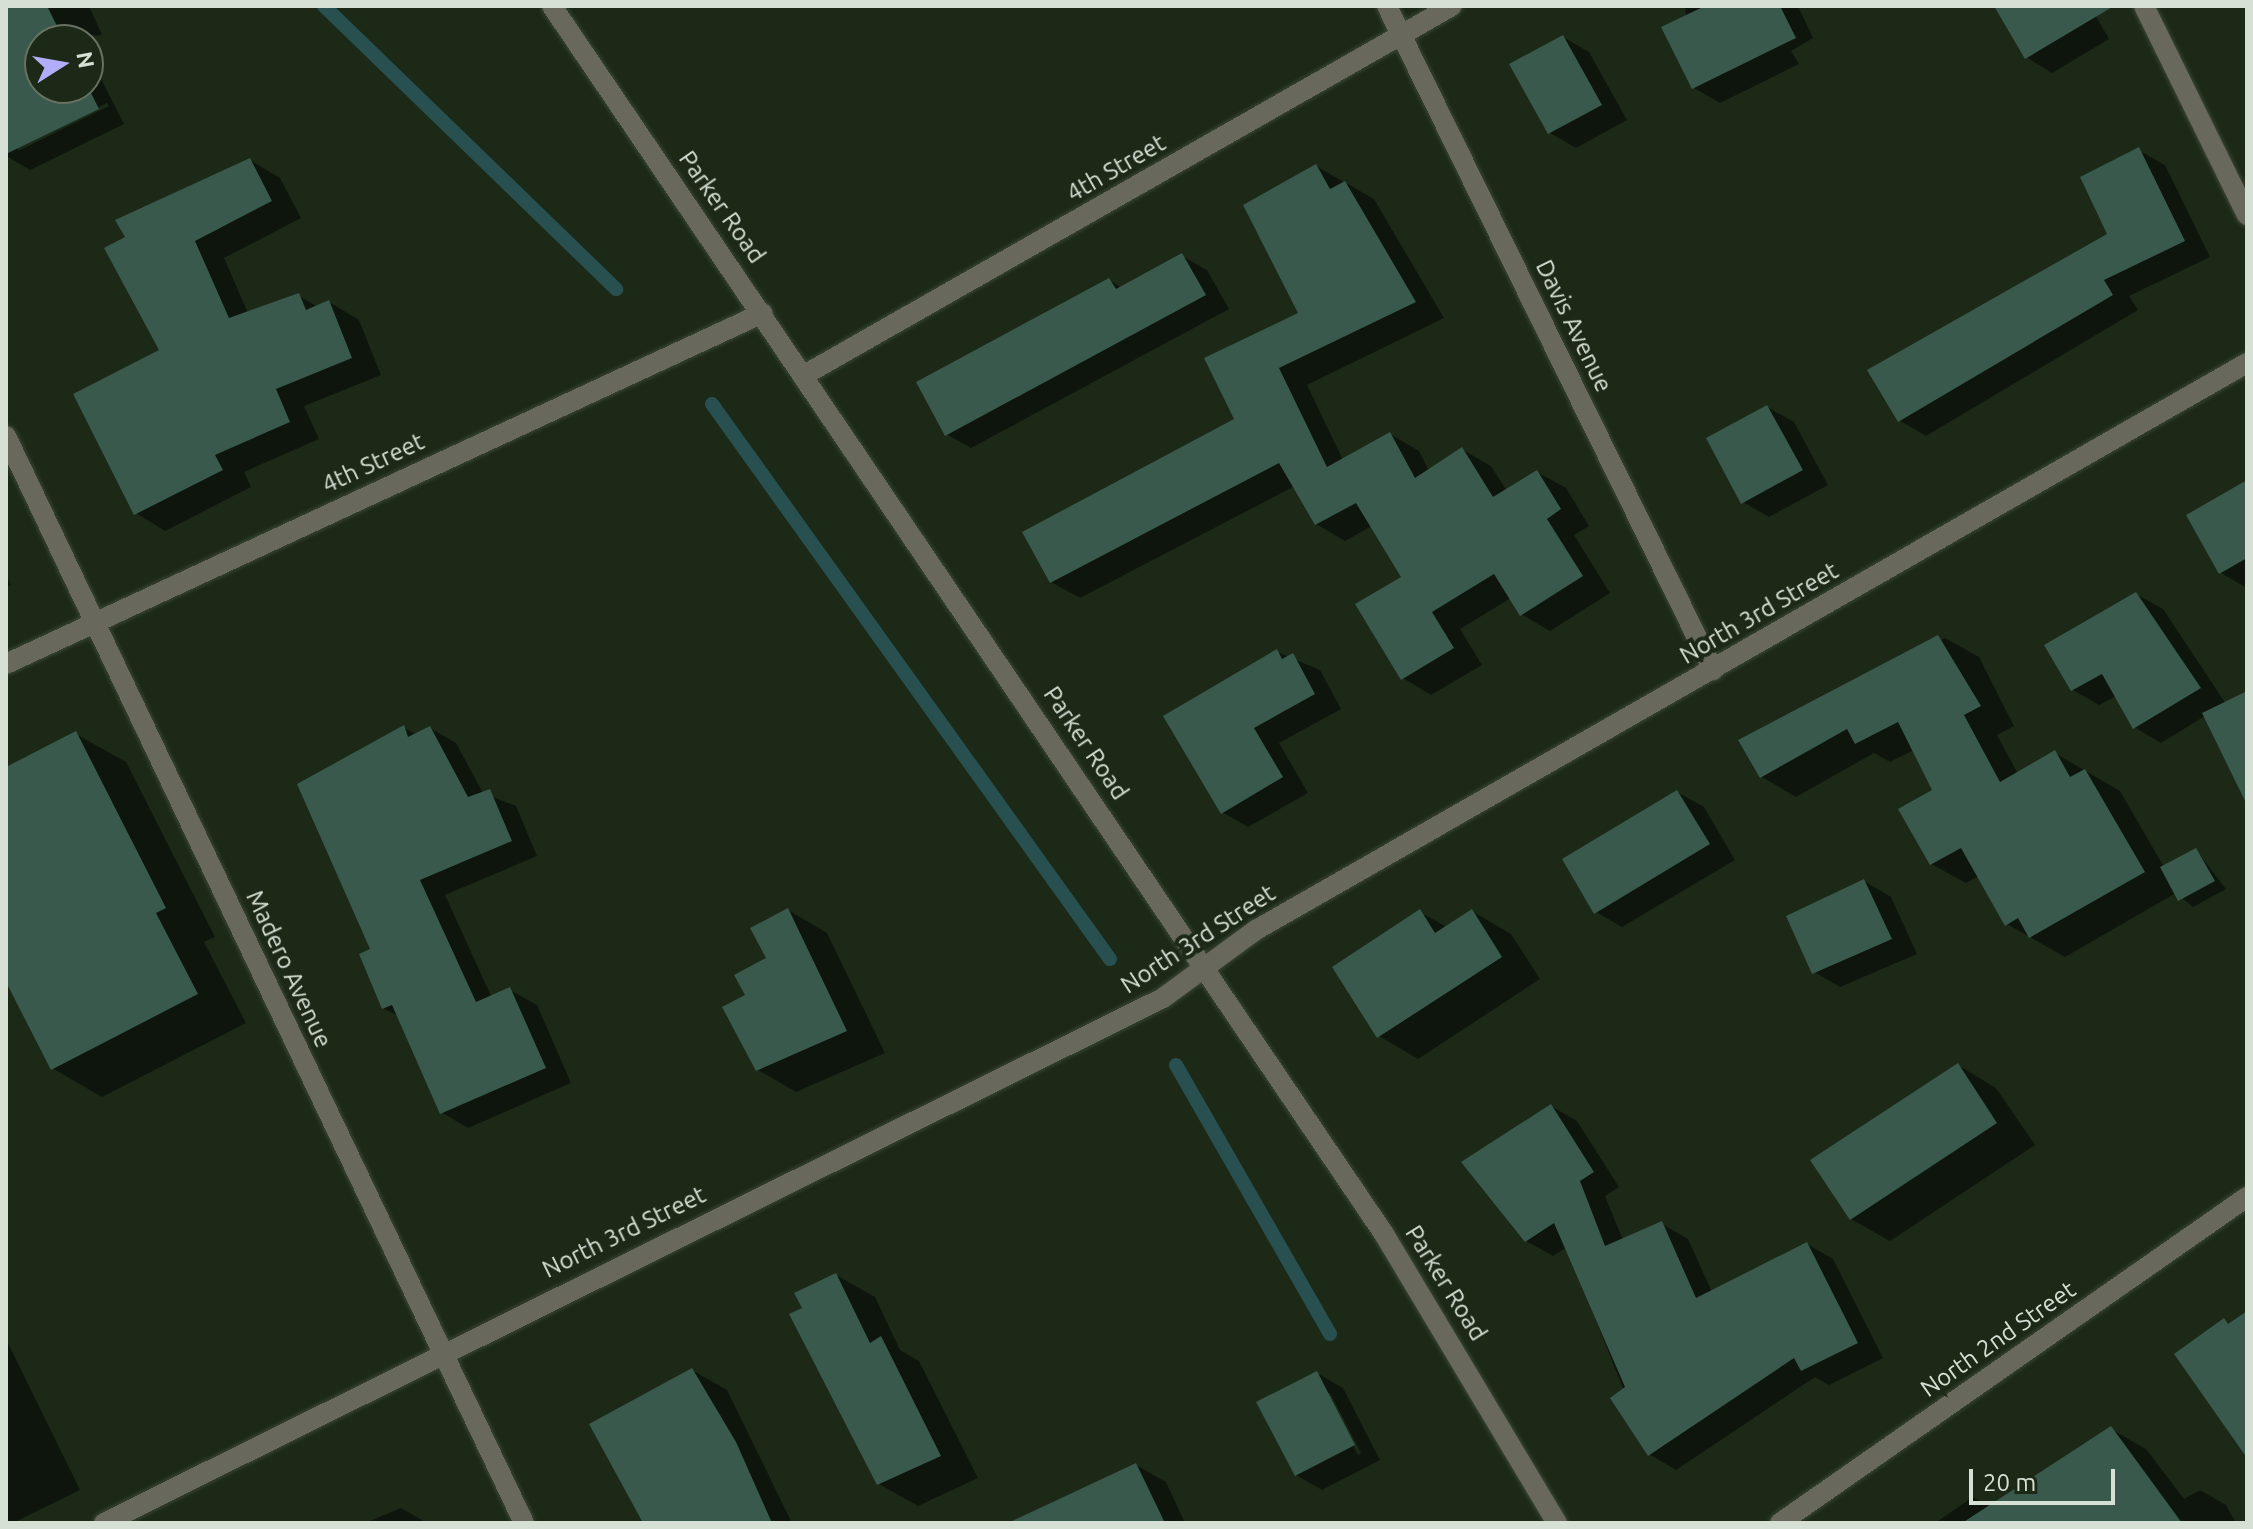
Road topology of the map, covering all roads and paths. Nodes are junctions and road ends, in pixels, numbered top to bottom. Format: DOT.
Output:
graph roads {
  1 [pos="552,6"];
  2 [pos="1387,6"];
  3 [pos="1452,6"];
  4 [pos="2144,6"];
  5 [pos="1402,35"];
  6 [pos="2247,215"];
  7 [pos="763,313"];
  8 [pos="2247,363"];
  9 [pos="806,374"];
  10 [pos="6,436"];
  11 [pos="97,617"];
  12 [pos="6,664"];
  13 [pos="1713,670"];
  14 [pos="1205,966"];
  15 [pos="2247,1197"];
  16 [pos="438,1351"];
  17 [pos="104,1523"];
  18 [pos="524,1523"];
  19 [pos="1557,1523"];
  20 [pos="1780,1523"];
  1 -- 7 [label="street, Parker Road"];
  2 -- 5 [label="street, Davis Avenue"];
  3 -- 5 [label="street, 4th Street"];
  4 -- 6 [label="street"];
  5 -- 9 [label="street, 4th Street"];
  5 -- 13 [label="street, Davis Avenue"];
  7 -- 9 [label="street, Parker Road"];
  7 -- 11 [label="street, 4th Street"];
  8 -- 13 [label="street, North 3rd Street"];
  9 -- 14 [label="street, Parker Road"];
  10 -- 11 [label="street, Madero Avenue"];
  11 -- 12 [label="street, 4th Street"];
  11 -- 16 [label="street, Madero Avenue"];
  13 -- 14 [label="street, North 3rd Street"];
  14 -- 16 [label="street, North 3rd Street"];
  14 -- 19 [label="street, Parker Road"];
  15 -- 20 [label="street, North 2nd Street"];
  16 -- 17 [label="street, North 3rd Street"];
  16 -- 18 [label="street, Madero Avenue"];
}
